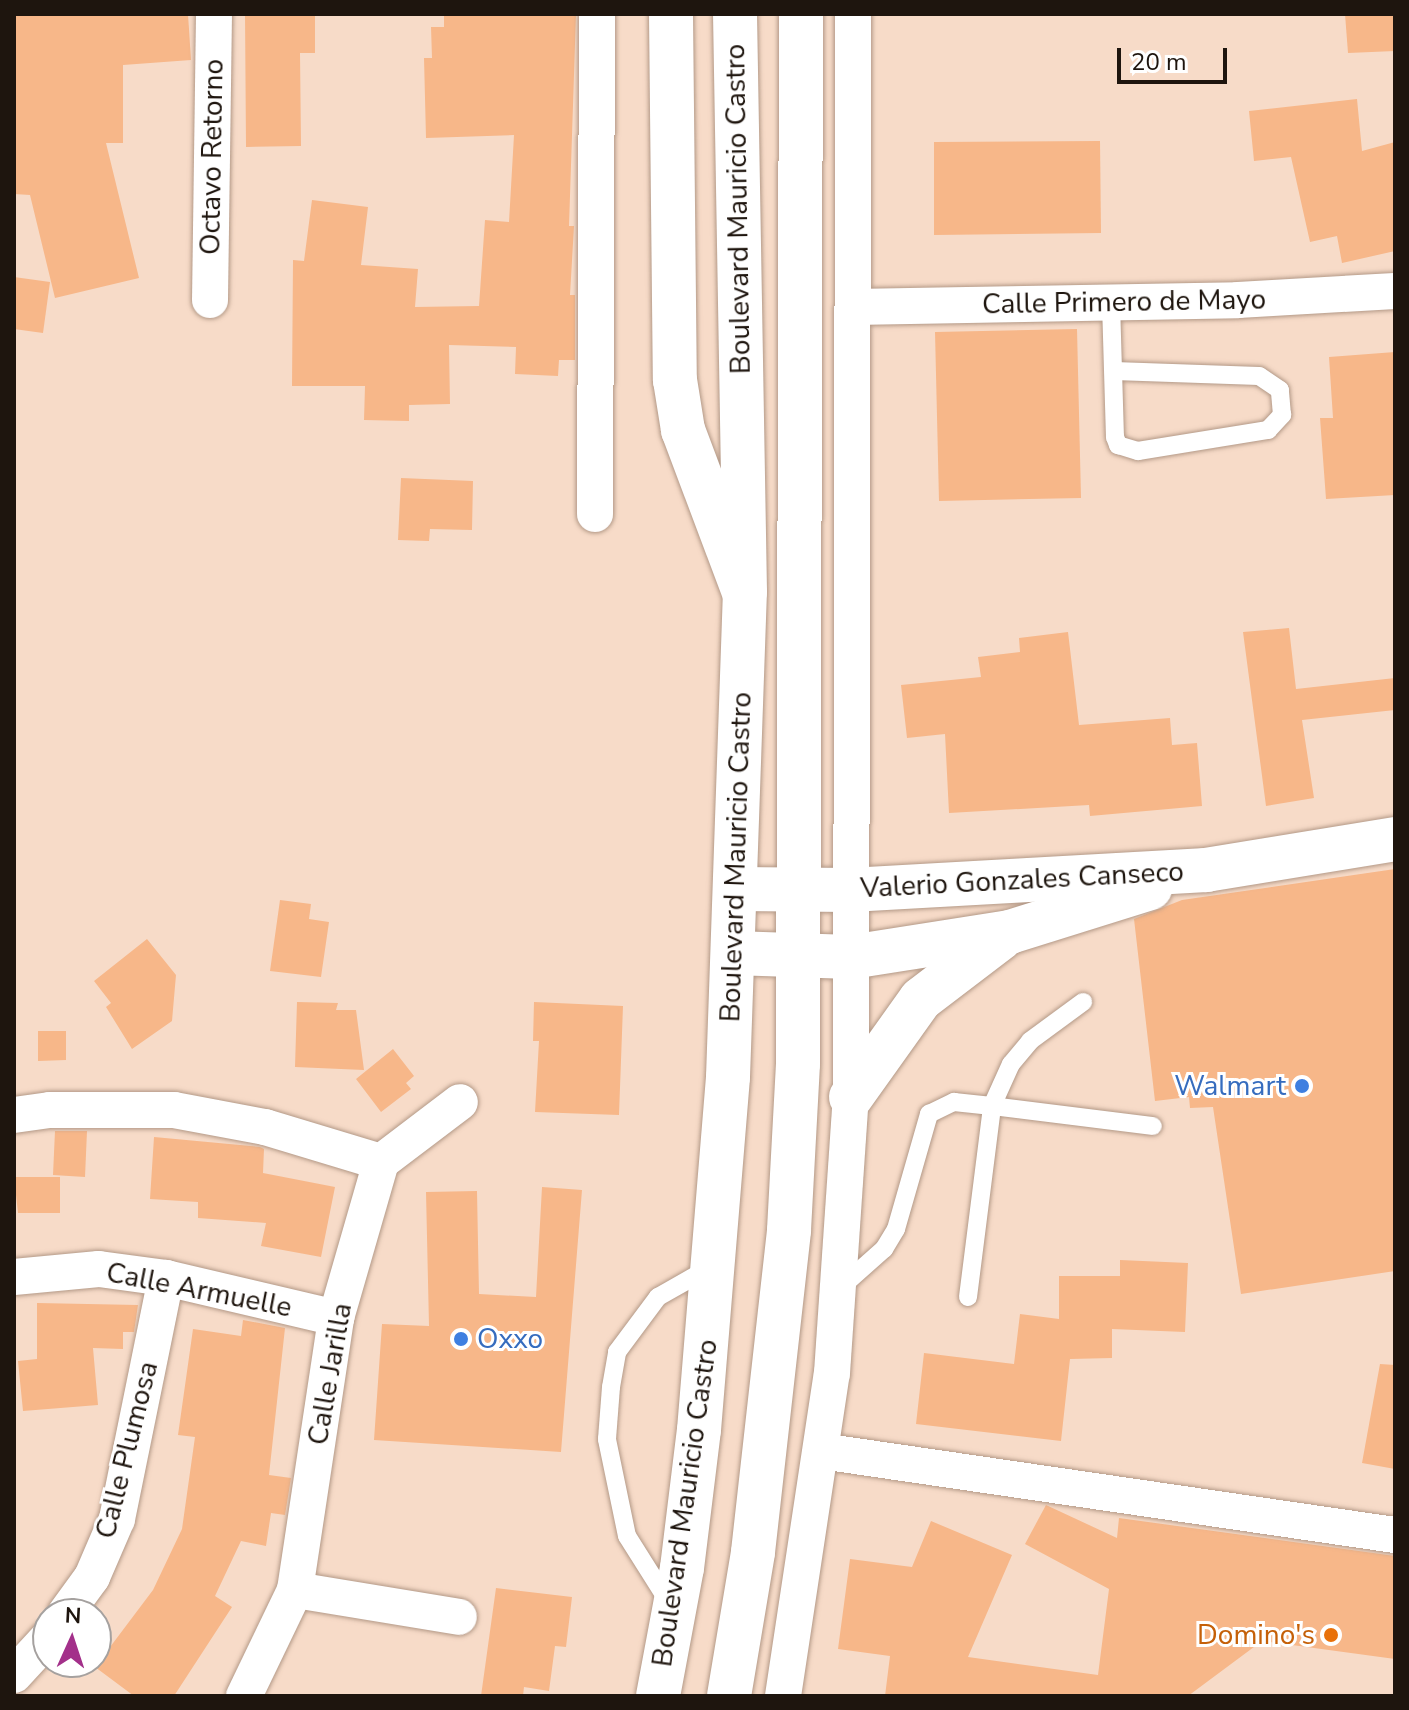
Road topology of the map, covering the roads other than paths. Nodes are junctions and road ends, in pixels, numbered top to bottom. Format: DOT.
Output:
graph roads {
  1 [pos="214,14"];
  2 [pos="597,14"];
  3 [pos="671,14"];
  4 [pos="735,14"];
  5 [pos="801,14"];
  6 [pos="853,14"];
  7 [pos="1395,291"];
  8 [pos="210,300"];
  9 [pos="1111,303"];
  10 [pos="853,307"];
  11 [pos="1114,371"];
  12 [pos="595,514"];
  13 [pos="745,592"];
  14 [pos="1395,839"];
  15 [pos="1206,870"];
  16 [pos="736,889"];
  17 [pos="850,890"];
  18 [pos="800,891"];
  19 [pos="1010,932"];
  20 [pos="733,953"];
  21 [pos="800,957"];
  22 [pos="851,957"];
  23 [pos="1083,1002"];
  24 [pos="851,1097"];
  25 [pos="460,1102"];
  26 [pos="992,1106"];
  27 [pos="14,1115"];
  28 [pos="1153,1126"];
  29 [pos="381,1162"];
  30 [pos="715,1265"];
  31 [pos="14,1277"];
  32 [pos="166,1278"];
  33 [pos="838,1290"];
  34 [pos="968,1297"];
  35 [pos="336,1318"];
  36 [pos="821,1451"];
  37 [pos="1395,1535"];
  38 [pos="295,1590"];
  39 [pos="77,1598"];
  40 [pos="674,1610"];
  41 [pos="459,1617"];
  42 [pos="32,1655"];
  43 [pos="14,1675"];
  44 [pos="244,1696"];
  45 [pos="658,1696"];
  46 [pos="729,1696"];
  47 [pos="783,1696"];
  1 -- 8 [label="street, Octavo Retorno"];
  2 -- 12 [label="street"];
  3 -- 13 [label="main road"];
  4 -- 13 [label="main road, Boulevard Mauricio Castro"];
  5 -- 18 [label="main road, Boulevard Mauricio Castro"];
  6 -- 10 [label="street"];
  7 -- 9 [label="street, Calle Primero de Mayo"];
  9 -- 10 [label="street, Calle Primero de Mayo"];
  9 -- 11 [label="lane"];
  10 -- 17 [label="street"];
  11 -- 11 [label="lane"];
  13 -- 16 [label="main road, Boulevard Mauricio Castro"];
  14 -- 15 [label="main road"];
  15 -- 17 [label="main road, Valerio Gonzales Canseco"];
  15 -- 19 [label="main road, Valerio Gonzales Canseco"];
  16 -- 18 [label="main road, Valerio Gonzales Canseco"];
  16 -- 20 [label="main road, Boulevard Mauricio Castro"];
  17 -- 18 [label="main road, Valerio Gonzales Canseco"];
  17 -- 22 [label="street"];
  18 -- 21 [label="main road, Boulevard Mauricio Castro"];
  19 -- 22 [label="main road, Valerio Gonzales Canseco"];
  19 -- 24 [label="main road"];
  20 -- 21 [label="main road, Valerio Gonzales Canseco"];
  20 -- 30 [label="main road, Boulevard Mauricio Castro"];
  21 -- 22 [label="main road, Valerio Gonzales Canseco"];
  21 -- 46 [label="main road, Boulevard Mauricio Castro"];
  22 -- 24 [label="street"];
  23 -- 26 [label="lane"];
  24 -- 33 [label="street"];
  25 -- 29 [label="street"];
  26 -- 28 [label="lane"];
  26 -- 33 [label="lane"];
  26 -- 34 [label="lane"];
  27 -- 29 [label="street"];
  29 -- 35 [label="street, Calle Jarilla"];
  30 -- 40 [label="main road, Boulevard Mauricio Castro"];
  30 -- 40 [label="lane"];
  31 -- 32 [label="street, Calle Armuelle"];
  32 -- 35 [label="street, Calle Armuelle"];
  32 -- 39 [label="street, Calle Plumosa"];
  33 -- 36 [label="street"];
  35 -- 38 [label="street, Calle Jarilla"];
  36 -- 37 [label="street"];
  36 -- 47 [label="street"];
  38 -- 41 [label="street"];
  38 -- 44 [label="street, Calle Jarilla"];
  40 -- 45 [label="main road, Boulevard Mauricio Castro"];
  42 -- 43 [label="street"];
}
